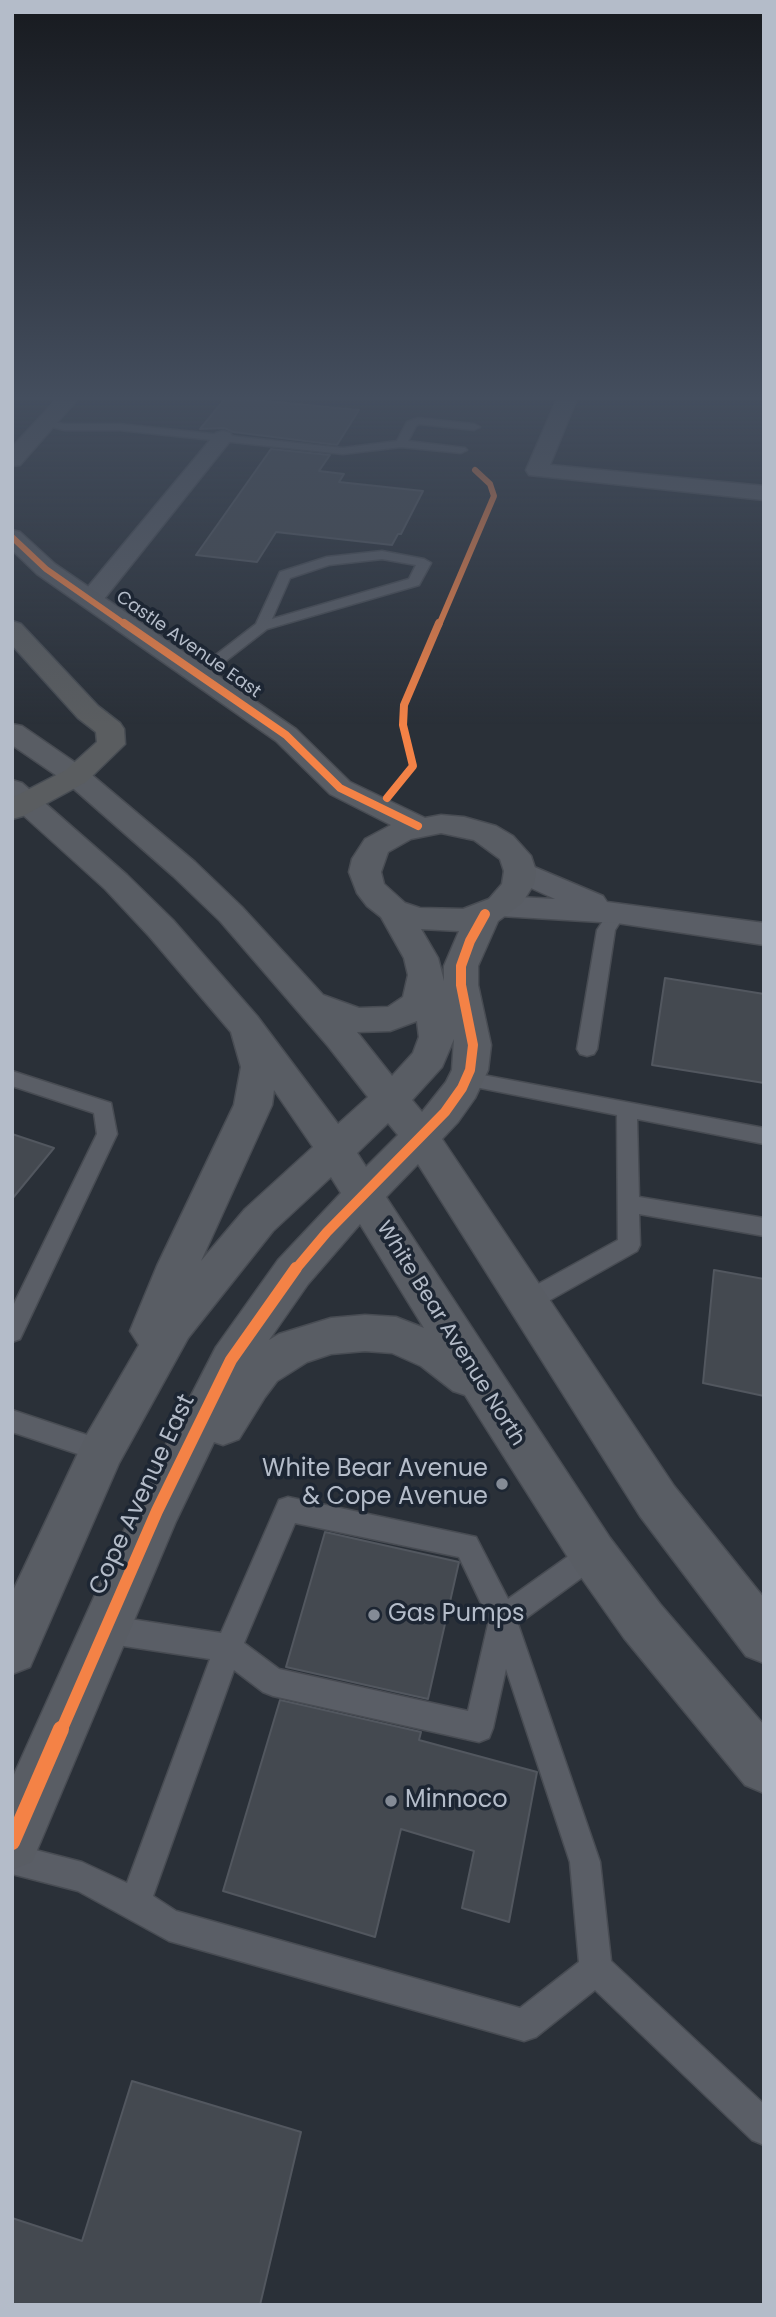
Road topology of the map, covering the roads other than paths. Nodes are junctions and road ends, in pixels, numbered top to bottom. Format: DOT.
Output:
graph roads {
  1 [pos="163,509"];
  2 [pos="12,537"];
  3 [pos="91,598"];
  4 [pos="262,626"];
  5 [pos="12,629"];
  6 [pos="196,672"];
  7 [pos="12,732"];
  8 [pos="76,776"];
  9 [pos="340,788"];
  10 [pos="18,800"];
  11 [pos="418,826"];
  12 [pos="376,846"];
  13 [pos="520,871"];
  14 [pos="394,910"];
  15 [pos="492,910"];
  16 [pos="617,913"];
  17 [pos="764,934"];
  18 [pos="425,976"];
  19 [pos="311,1003"];
  20 [pos="245,1026"];
  21 [pos="587,1049"];
  22 [pos="12,1078"];
  23 [pos="467,1079"];
  24 [pos="390,1098"];
  25 [pos="626,1109"];
  26 [pos="420,1136"];
  27 [pos="764,1136"];
  28 [pos="335,1150"];
  29 [pos="362,1195"];
  30 [pos="628,1205"];
  31 [pos="764,1227"];
  32 [pos="528,1301"];
  33 [pos="19,1303"];
  34 [pos="12,1332"];
  35 [pos="486,1390"];
  36 [pos="12,1421"];
  37 [pos="102,1451"];
  38 [pos="593,1554"];
  39 [pos="503,1619"];
  40 [pos="104,1629"];
  41 [pos="764,1638"];
  42 [pos="228,1648"];
  43 [pos="12,1649"];
  44 [pos="764,1766"];
  45 [pos="12,1842"];
  46 [pos="12,1859"];
  47 [pos="135,1903"];
  48 [pos="596,1969"];
  49 [pos="764,2128"];
  1 -- 3 [label="street"];
  2 -- 3 [label="street, Castle Avenue East"];
  3 -- 6 [label="street, Castle Avenue East"];
  4 -- 4 [label="lane"];
  4 -- 6 [label="lane"];
  5 -- 8 [label="highway"];
  6 -- 9 [label="street, Castle Avenue East"];
  7 -- 8 [label="street"];
  8 -- 10 [label="highway"];
  8 -- 19 [label="street"];
  9 -- 11 [label="street"];
  9 -- 12 [label="street"];
  10 -- 20 [label="street, White Bear Avenue North"];
  11 -- 12 [label="street"];
  11 -- 13 [label="street"];
  12 -- 14 [label="street"];
  13 -- 15 [label="street"];
  13 -- 16 [label="street"];
  14 -- 15 [label="street"];
  14 -- 18 [label="street"];
  15 -- 16 [label="street"];
  15 -- 23 [label="street"];
  16 -- 17 [label="street"];
  16 -- 21 [label="lane"];
  18 -- 19 [label="street"];
  18 -- 24 [label="street"];
  19 -- 24 [label="street"];
  20 -- 28 [label="street, White Bear Avenue North"];
  20 -- 37 [label="street"];
  22 -- 33 [label="lane"];
  23 -- 25 [label="lane"];
  23 -- 26 [label="street"];
  24 -- 26 [label="street"];
  24 -- 28 [label="street"];
  25 -- 27 [label="lane"];
  25 -- 30 [label="lane"];
  26 -- 29 [label="street"];
  26 -- 32 [label="street"];
  28 -- 29 [label="street, White Bear Avenue North"];
  28 -- 37 [label="street"];
  29 -- 35 [label="street, White Bear Avenue North"];
  29 -- 40 [label="street, Cope Avenue East"];
  30 -- 31 [label="lane"];
  30 -- 32 [label="lane"];
  32 -- 41 [label="street"];
  33 -- 34 [label="lane"];
  35 -- 38 [label="street, White Bear Avenue North"];
  35 -- 40 [label="street"];
  36 -- 37 [label="lane"];
  37 -- 43 [label="street"];
  38 -- 39 [label="lane"];
  38 -- 44 [label="street, White Bear Avenue North"];
  39 -- 42 [label="lane"];
  39 -- 42 [label="lane"];
  39 -- 48 [label="lane"];
  40 -- 42 [label="lane"];
  40 -- 45 [label="street, Cope Avenue East"];
  42 -- 47 [label="lane"];
  46 -- 47 [label="lane"];
  47 -- 48 [label="lane"];
  48 -- 49 [label="lane"];
}
